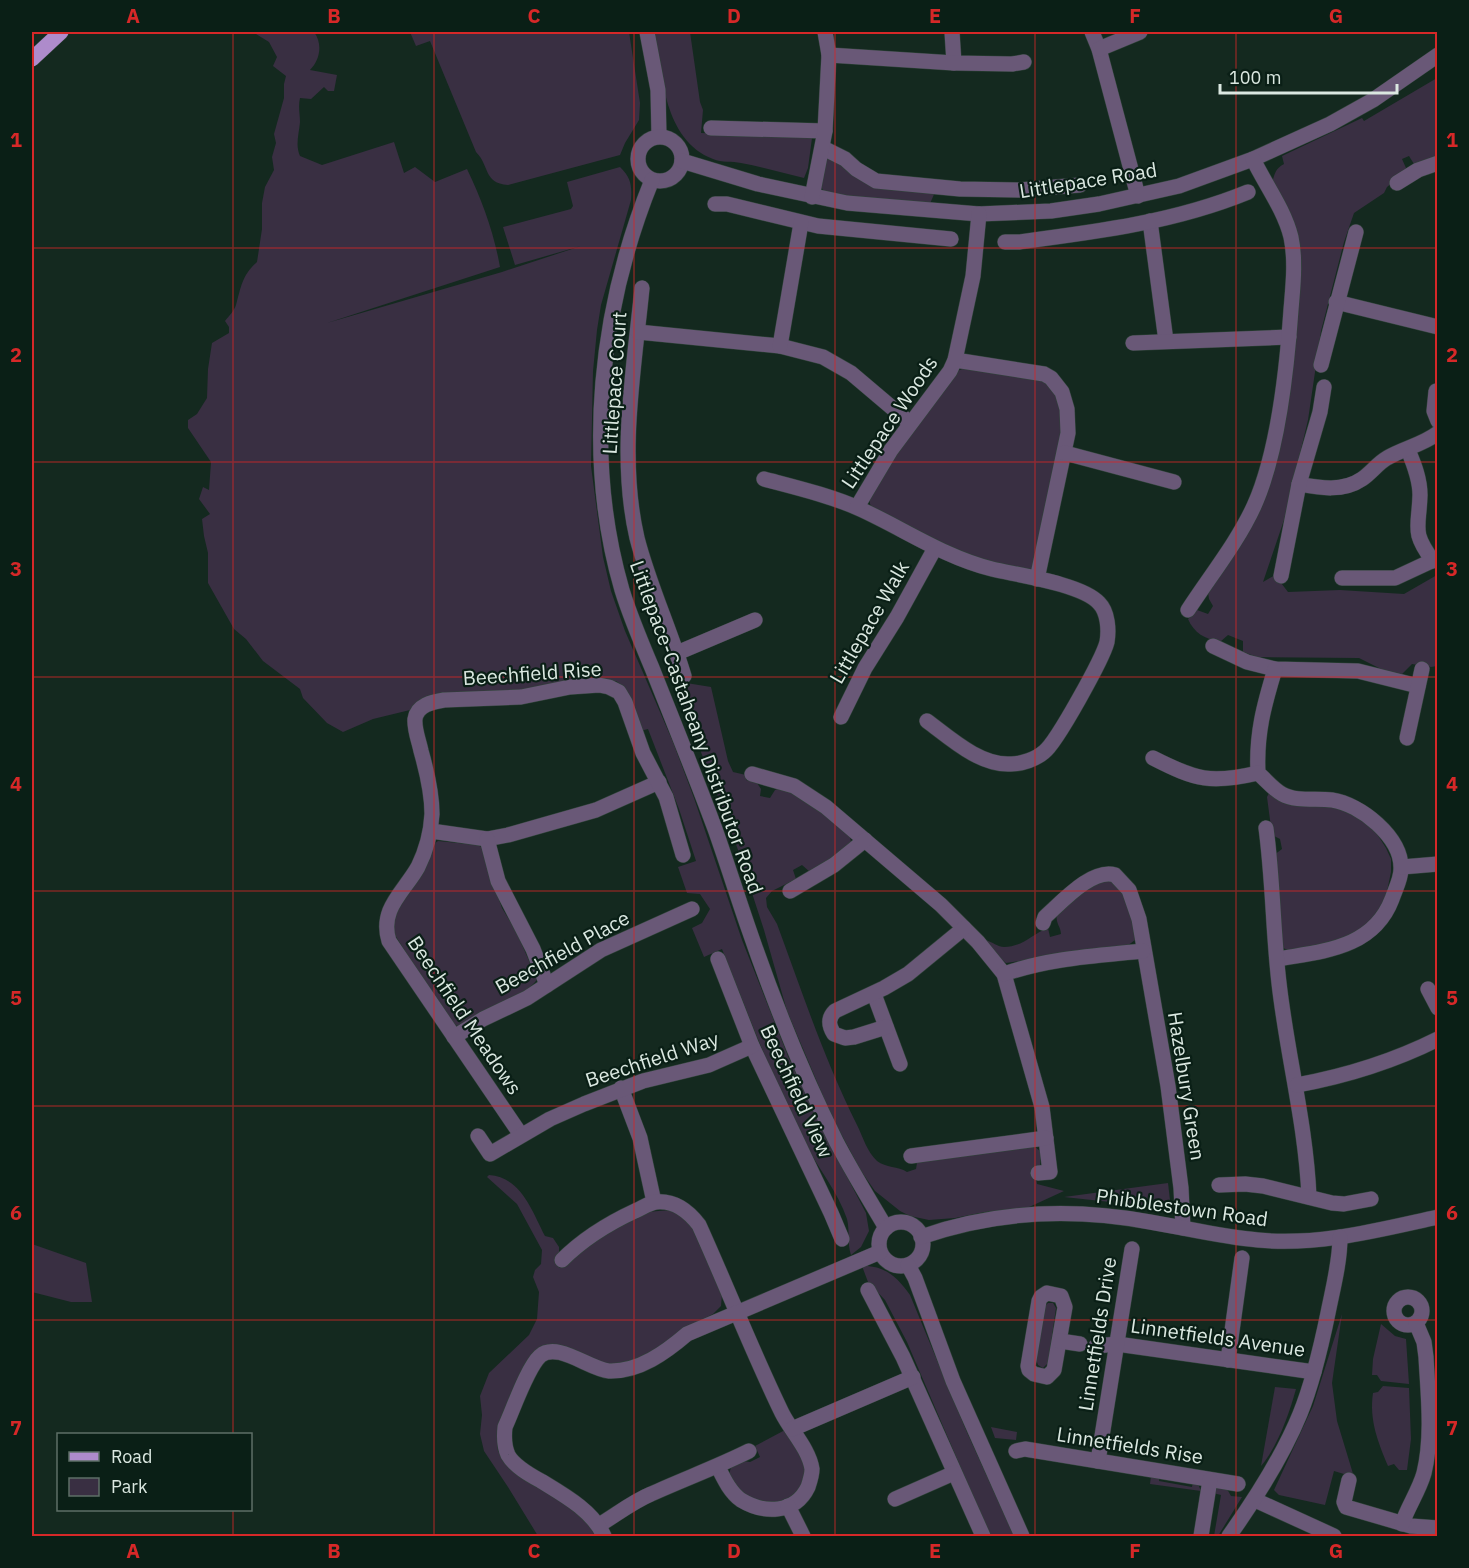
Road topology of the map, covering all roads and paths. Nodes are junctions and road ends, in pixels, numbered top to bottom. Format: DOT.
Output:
graph roads {
  1 [pos="61,32"];
  2 [pos="647,32"];
  3 [pos="825,32"];
  4 [pos="952,32"];
  5 [pos="1092,32"];
  6 [pos="1140,32"];
  7 [pos="1100,49"];
  8 [pos="829,55"];
  9 [pos="1437,55"];
  10 [pos="32,58"];
  11 [pos="1024,62"];
  12 [pos="954,63"];
  13 [pos="711,128"];
  14 [pos="825,131"];
  15 [pos="659,136"];
  16 [pos="823,148"];
  17 [pos="1253,159"];
  18 [pos="682,161"];
  19 [pos="1437,164"];
  20 [pos="652,180"];
  21 [pos="1070,181"];
  22 [pos="1397,183"];
  23 [pos="1248,192"];
  24 [pos="812,196"];
  25 [pos="1138,196"];
  26 [pos="715,204"];
  27 [pos="979,214"];
  28 [pos="1150,221"];
  29 [pos="801,223"];
  30 [pos="1356,232"];
  31 [pos="951,239"];
  32 [pos="1014,246"];
  33 [pos="642,288"];
  34 [pos="1336,302"];
  35 [pos="1437,327"];
  36 [pos="638,332"];
  37 [pos="1289,337"];
  38 [pos="1166,340"];
  39 [pos="1133,343"];
  40 [pos="780,346"];
  41 [pos="955,360"];
  42 [pos="1321,365"];
  43 [pos="1324,387"];
  44 [pos="1436,391"];
  45 [pos="1437,421"];
  46 [pos="910,423"];
  47 [pos="1437,433"];
  48 [pos="1408,450"];
  49 [pos="1065,453"];
  50 [pos="764,479"];
  51 [pos="1174,482"];
  52 [pos="1299,484"];
  53 [pos="857,507"];
  54 [pos="935,548"];
  55 [pos="1435,560"];
  56 [pos="1281,576"];
  57 [pos="1342,578"];
  58 [pos="1037,579"];
  59 [pos="1188,610"];
  60 [pos="755,620"];
  61 [pos="1213,646"];
  62 [pos="677,653"];
  63 [pos="1275,669"];
  64 [pos="1422,669"];
  65 [pos="684,676"];
  66 [pos="1418,686"];
  67 [pos="418,712"];
  68 [pos="841,717"];
  69 [pos="927,722"];
  70 [pos="1407,738"];
  71 [pos="1153,758"];
  72 [pos="1258,773"];
  73 [pos="752,774"];
  74 [pos="659,782"];
  75 [pos="1266,828"];
  76 [pos="431,831"];
  77 [pos="487,839"];
  78 [pos="865,840"];
  79 [pos="683,855"];
  80 [pos="1437,864"];
  81 [pos="1402,867"];
  82 [pos="790,891"];
  83 [pos="693,909"];
  84 [pos="1043,923"];
  85 [pos="964,928"];
  86 [pos="1143,951"];
  87 [pos="718,959"];
  88 [pos="1278,959"];
  89 [pos="1004,974"];
  90 [pos="547,985"];
  91 [pos="1428,989"];
  92 [pos="874,994"];
  93 [pos="1437,1008"];
  94 [pos="886,1027"];
  95 [pos="454,1037"];
  96 [pos="1437,1039"];
  97 [pos="752,1046"];
  98 [pos="900,1064"];
  99 [pos="1297,1085"];
  100 [pos="621,1088"];
  101 [pos="520,1135"];
  102 [pos="478,1136"];
  103 [pos="1046,1138"];
  104 [pos="911,1156"];
  105 [pos="1038,1173"];
  106 [pos="1219,1185"];
  107 [pos="1308,1197"];
  108 [pos="1371,1199"];
  109 [pos="654,1202"];
  110 [pos="1437,1217"];
  111 [pos="886,1228"];
  112 [pos="1183,1228"];
  113 [pos="921,1237"];
  114 [pos="1340,1237"];
  115 [pos="842,1239"];
  116 [pos="567,1250"];
  117 [pos="1131,1250"];
  118 [pos="880,1252"];
  119 [pos="1242,1258"];
  120 [pos="908,1265"];
  121 [pos="868,1290"];
  122 [pos="736,1313"];
  123 [pos="1416,1323"];
  124 [pos="1060,1341"];
  125 [pos="1080,1344"];
  126 [pos="1117,1344"];
  127 [pos="1096,1346"];
  128 [pos="1228,1360"];
  129 [pos="1314,1372"];
  130 [pos="913,1377"];
  131 [pos="792,1430"];
  132 [pos="749,1450"];
  133 [pos="1016,1451"];
  134 [pos="1098,1461"];
  135 [pos="718,1467"];
  136 [pos="954,1473"];
  137 [pos="1210,1480"];
  138 [pos="1349,1480"];
  139 [pos="1238,1484"];
  140 [pos="895,1499"];
  141 [pos="1255,1500"];
  142 [pos="788,1506"];
  143 [pos="1402,1524"];
  144 [pos="1437,1528"];
  145 [pos="601,1531"];
  146 [pos="802,1536"];
  147 [pos="983,1536"];
  148 [pos="1022,1536"];
  149 [pos="1201,1536"];
  150 [pos="1229,1536"];
  151 [pos="1334,1536"];
  1 -- 10 [label="main road"];
  2 -- 15 [label="street"];
  3 -- 8 [label="street"];
  4 -- 12 [label="street"];
  5 -- 7 [label="street"];
  6 -- 7 [label="street"];
  7 -- 25 [label="street"];
  8 -- 12 [label="street"];
  8 -- 14 [label="street"];
  9 -- 17 [label="street, Littlepace Road"];
  11 -- 12 [label="street"];
  13 -- 14 [label="street"];
  14 -- 16 [label="street"];
  15 -- 18 [label="street"];
  15 -- 20 [label="street"];
  16 -- 21 [label="street"];
  16 -- 24 [label="street"];
  17 -- 25 [label="street, Littlepace Road"];
  17 -- 37 [label="street"];
  18 -- 20 [label="street"];
  18 -- 24 [label="street, Littlepace Road"];
  19 -- 22 [label="street"];
  20 -- 111 [label="street, Littlepace-Castaheany Distributor Road"];
  23 -- 28 [label="street"];
  24 -- 27 [label="street, Littlepace Road"];
  25 -- 27 [label="street, Littlepace Road"];
  26 -- 29 [label="street"];
  27 -- 41 [label="street, Littlepace Woods"];
  28 -- 32 [label="street"];
  28 -- 38 [label="street"];
  29 -- 31 [label="street"];
  29 -- 40 [label="street"];
  30 -- 34 [label="street"];
  33 -- 36 [label="street, Littlepace Court"];
  34 -- 35 [label="street"];
  34 -- 42 [label="street"];
  36 -- 40 [label="street"];
  36 -- 62 [label="street, Littlepace Court"];
  37 -- 38 [label="street"];
  37 -- 59 [label="street"];
  38 -- 39 [label="street"];
  40 -- 46 [label="street"];
  41 -- 46 [label="street, Littlepace Woods"];
  41 -- 49 [label="street, Littlepace Woods"];
  43 -- 52 [label="street"];
  44 -- 45 [label="street"];
  46 -- 53 [label="street, Littlepace Woods"];
  47 -- 48 [label="street"];
  48 -- 52 [label="street"];
  48 -- 55 [label="street"];
  49 -- 51 [label="street"];
  49 -- 58 [label="street, Littlepace Woods"];
  50 -- 53 [label="street, Littlepace Woods"];
  52 -- 56 [label="street"];
  53 -- 54 [label="street, Littlepace Woods"];
  54 -- 58 [label="street, Littlepace Woods"];
  54 -- 68 [label="street, Littlepace Walk"];
  55 -- 57 [label="street"];
  58 -- 69 [label="street"];
  60 -- 62 [label="street"];
  61 -- 63 [label="street"];
  62 -- 65 [label="street, Littlepace Court"];
  63 -- 66 [label="street"];
  63 -- 72 [label="street"];
  64 -- 66 [label="street"];
  66 -- 70 [label="street"];
  67 -- 74 [label="street, Beechfield Rise"];
  67 -- 76 [label="street, Beechfield Meadows"];
  71 -- 72 [label="street"];
  72 -- 81 [label="street"];
  73 -- 78 [label="street"];
  74 -- 77 [label="street"];
  74 -- 79 [label="street, Beechfield Rise"];
  75 -- 88 [label="street"];
  76 -- 77 [label="street"];
  76 -- 95 [label="street, Beechfield Meadows"];
  77 -- 90 [label="street"];
  78 -- 82 [label="street"];
  78 -- 85 [label="street"];
  80 -- 81 [label="street"];
  81 -- 88 [label="street"];
  83 -- 90 [label="street, Beechfield Place"];
  84 -- 86 [label="street, Hazelbury Green"];
  85 -- 89 [label="street"];
  85 -- 92 [label="street"];
  86 -- 89 [label="street"];
  86 -- 112 [label="street, Hazelbury Green"];
  87 -- 97 [label="street, Beechfield View"];
  88 -- 99 [label="street"];
  89 -- 103 [label="street"];
  90 -- 95 [label="street, Beechfield Place"];
  91 -- 93 [label="street"];
  92 -- 94 [label="street"];
  92 -- 94 [label="street"];
  94 -- 98 [label="street"];
  95 -- 101 [label="street, Beechfield Meadows"];
  96 -- 99 [label="street"];
  97 -- 100 [label="street, Beechfield Way"];
  97 -- 115 [label="street, Beechfield View"];
  99 -- 107 [label="street"];
  100 -- 101 [label="street, Beechfield Way"];
  100 -- 109 [label="street"];
  101 -- 102 [label="street, Beechfield Way"];
  103 -- 104 [label="street"];
  103 -- 105 [label="street"];
  106 -- 107 [label="street"];
  107 -- 108 [label="street"];
  109 -- 116 [label="street"];
  109 -- 122 [label="street"];
  110 -- 114 [label="street, Phibblestown Road"];
  111 -- 113 [label="street"];
  111 -- 118 [label="street"];
  112 -- 113 [label="street, Phibblestown Road"];
  112 -- 114 [label="street, Phibblestown Road"];
  113 -- 120 [label="street"];
  114 -- 129 [label="street"];
  117 -- 126 [label="street, Linnetfields Drive"];
  118 -- 120 [label="street"];
  118 -- 122 [label="street"];
  119 -- 128 [label="street"];
  120 -- 148 [label="street"];
  121 -- 130 [label="street"];
  122 -- 131 [label="street"];
  122 -- 145 [label="street"];
  123 -- 143 [label="street"];
  124 -- 124 [label="street"];
  124 -- 125 [label="street"];
  126 -- 127 [label="street, Linnetfields Avenue"];
  126 -- 128 [label="street, Linnetfields Avenue"];
  126 -- 134 [label="street, Linnetfields Drive"];
  128 -- 129 [label="street, Linnetfields Avenue"];
  129 -- 141 [label="street"];
  130 -- 131 [label="street"];
  130 -- 136 [label="street"];
  131 -- 142 [label="street"];
  132 -- 135 [label="street"];
  133 -- 134 [label="street, Linnetfields Rise"];
  134 -- 137 [label="street, Linnetfields Rise"];
  135 -- 142 [label="street"];
  135 -- 145 [label="street"];
  136 -- 140 [label="street"];
  136 -- 147 [label="street"];
  137 -- 139 [label="street, Linnetfields Rise"];
  137 -- 149 [label="street"];
  138 -- 143 [label="street"];
  141 -- 150 [label="street"];
  141 -- 151 [label="street"];
  142 -- 146 [label="street"];
  143 -- 144 [label="street"];
}
